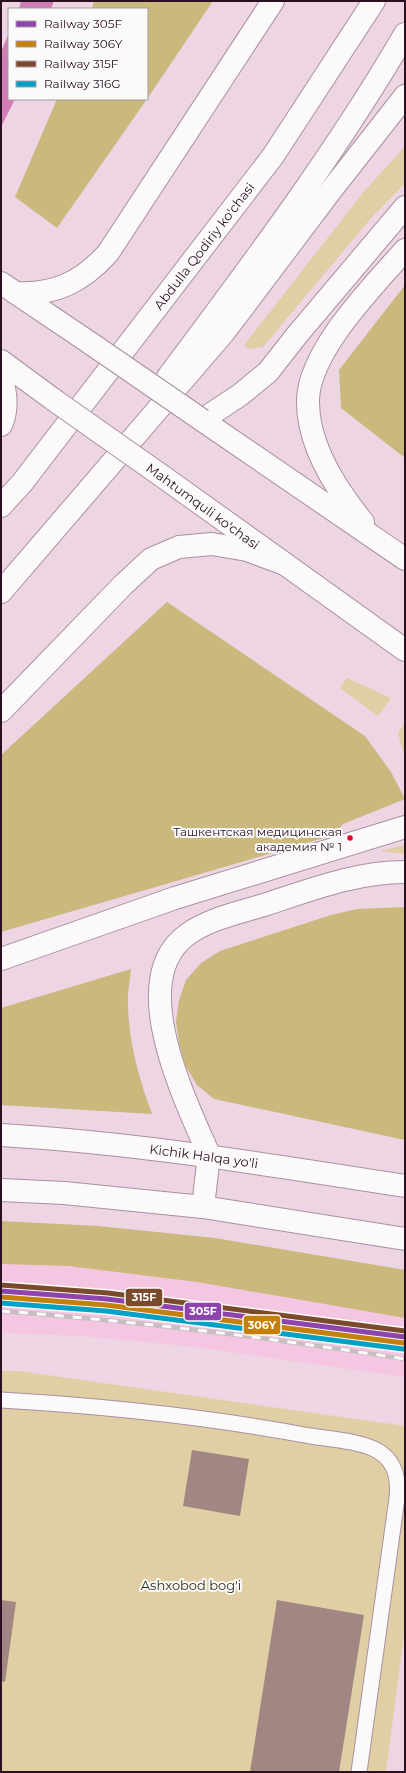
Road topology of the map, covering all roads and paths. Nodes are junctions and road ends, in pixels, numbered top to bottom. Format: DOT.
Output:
graph roads {
  1 [pos="274,1"];
  2 [pos="374,1"];
  3 [pos="405,34"];
  4 [pos="405,96"];
  5 [pos="405,207"];
  6 [pos="405,250"];
  7 [pos="8,288"];
  8 [pos="1,361"];
  9 [pos="1,376"];
  10 [pos="202,420"];
  11 [pos="1,425"];
  12 [pos="1,506"];
  13 [pos="66,515"];
  14 [pos="381,542"];
  15 [pos="405,559"];
  16 [pos="282,563"];
  17 [pos="1,592"];
  18 [pos="405,650"];
  19 [pos="1,711"];
  20 [pos="405,827"];
  21 [pos="405,872"];
  22 [pos="1,959"];
  23 [pos="1,1135"];
  24 [pos="209,1155"];
  25 [pos="405,1186"];
  26 [pos="1,1190"];
  27 [pos="203,1207"];
  28 [pos="405,1239"];
  29 [pos="1,1400"];
  30 [pos="359,1772"];
  1 -- 7 [label="main road"];
  2 -- 12 [label="main road, Abdulla Qodiriy ko'chasi"];
  3 -- 13 [label="main road"];
  4 -- 13 [label="main road"];
  5 -- 10 [label="main road"];
  6 -- 14 [label="main road"];
  7 -- 10 [label="main road, bridge"];
  8 -- 16 [label="main road, Mahtumquli ko'chasi, bridge"];
  9 -- 11 [label="main road"];
  10 -- 14 [label="main road"];
  13 -- 17 [label="main road"];
  14 -- 15 [label="main road"];
  16 -- 18 [label="main road, Mahtumquli ko'chasi"];
  16 -- 19 [label="main road"];
  20 -- 22 [label="main road"];
  21 -- 24 [label="main road"];
  23 -- 24 [label="main road, Kichik Halqa yo'li"];
  24 -- 25 [label="main road, Kichik Halqa yo'li"];
  24 -- 27 [label="main road"];
  26 -- 27 [label="main road"];
  27 -- 28 [label="main road"];
  29 -- 30 [label="lane"];
}
